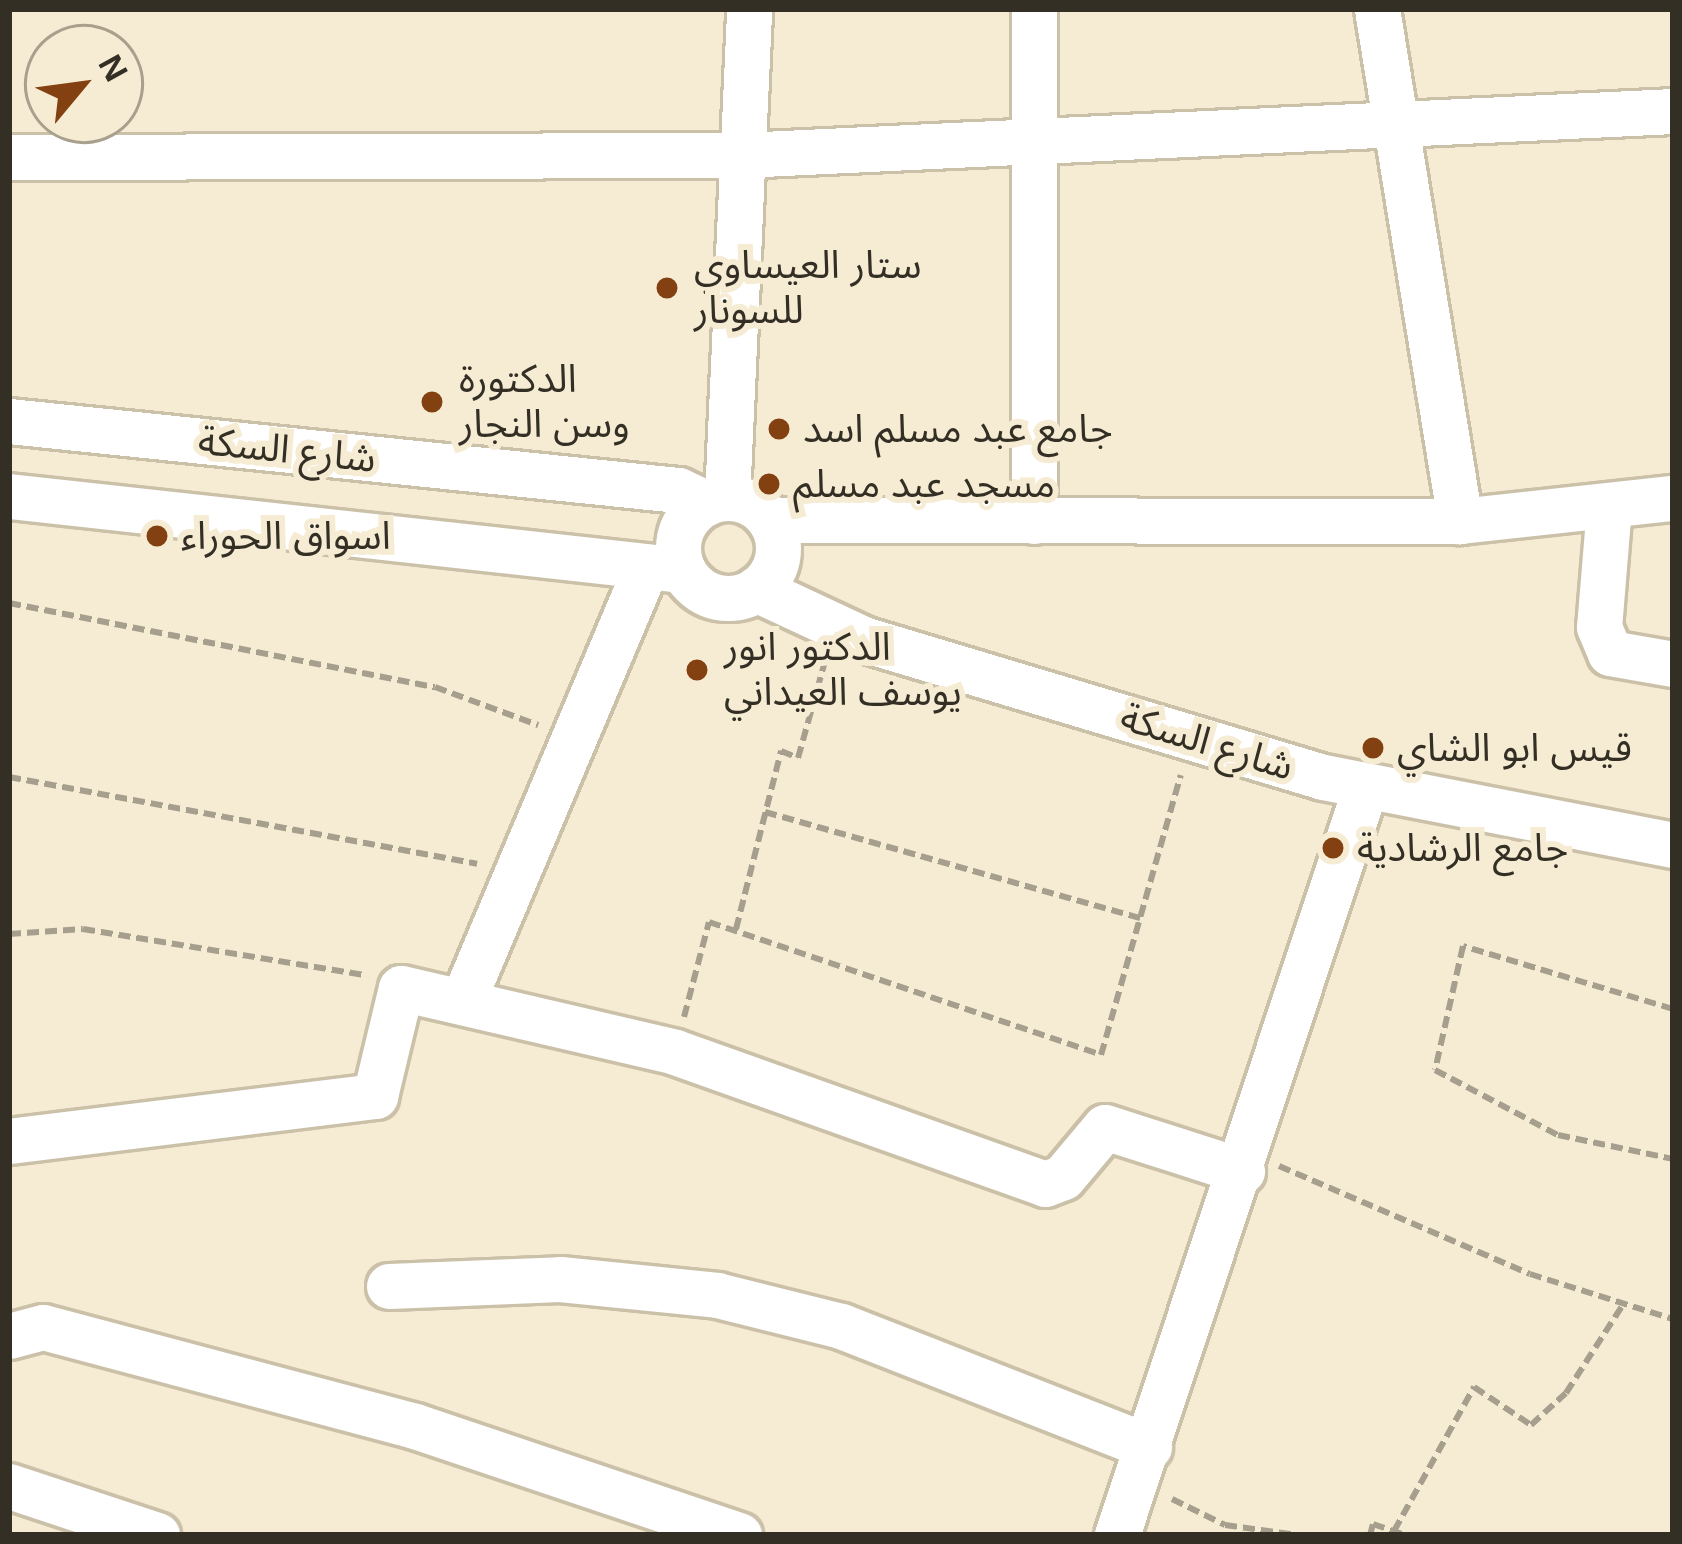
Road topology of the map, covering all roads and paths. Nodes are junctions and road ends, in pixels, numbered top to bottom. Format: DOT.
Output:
graph roads {
  1 [pos="748,9"];
  2 [pos="1034,9"];
  3 [pos="1377,9"];
  4 [pos="1673,111"];
  5 [pos="1392,124"];
  6 [pos="1030,141"];
  7 [pos="741,155"];
  8 [pos="9,157"];
  9 [pos="9,421"];
  10 [pos="9,496"];
  11 [pos="1673,498"];
  12 [pos="716,501"];
  13 [pos="1609,506"];
  14 [pos="770,520"];
  15 [pos="1034,521"];
  16 [pos="1460,521"];
  17 [pos="664,568"];
  18 [pos="756,589"];
  19 [pos="9,603"];
  20 [pos="834,626"];
  21 [pos="1673,664"];
  22 [pos="1191,737"];
  23 [pos="575,738"];
  24 [pos="9,777"];
  25 [pos="1366,785"];
  26 [pos="765,812"];
  27 [pos="1673,845"];
  28 [pos="520,872"];
  29 [pos="1140,918"];
  30 [pos="736,929"];
  31 [pos="9,934"];
  32 [pos="401,988"];
  33 [pos="464,998"];
  34 [pos="1673,1009"];
  35 [pos="675,1052"];
  36 [pos="9,1141"];
  37 [pos="1673,1159"];
  38 [pos="1245,1163"];
  39 [pos="388,1286"];
  40 [pos="1624,1303"];
  41 [pos="1673,1318"];
  42 [pos="9,1336"];
  43 [pos="1142,1465"];
  44 [pos="9,1486"];
  45 [pos="1394,1531"];
  46 [pos="157,1535"];
  47 [pos="739,1535"];
  48 [pos="1118,1535"];
  49 [pos="1297,1535"];
  50 [pos="1370,1535"];
  51 [pos="1405,1535"];
  1 -- 7 [label="street"];
  2 -- 6 [label="street"];
  3 -- 5 [label="street"];
  4 -- 5 [label="street"];
  5 -- 6 [label="street"];
  5 -- 16 [label="street"];
  6 -- 7 [label="street"];
  6 -- 15 [label="street"];
  7 -- 8 [label="street"];
  7 -- 12 [label="street"];
  9 -- 12 [label="street, شارع السكة"];
  10 -- 17 [label="street, شارع السكة"];
  11 -- 13 [label="street"];
  12 -- 14 [label="street"];
  12 -- 17 [label="street"];
  13 -- 16 [label="street"];
  13 -- 21 [label="street"];
  14 -- 15 [label="street"];
  14 -- 18 [label="street"];
  15 -- 16 [label="street"];
  17 -- 18 [label="street"];
  17 -- 23 [label="street"];
  18 -- 20 [label="street, شارع السكة"];
  19 -- 23 [label="path"];
  20 -- 22 [label="street, شارع السكة"];
  20 -- 26 [label="path"];
  22 -- 25 [label="street, شارع السكة"];
  22 -- 29 [label="path"];
  23 -- 28 [label="street"];
  24 -- 28 [label="path"];
  25 -- 27 [label="street, شارع السكة"];
  25 -- 38 [label="street"];
  26 -- 29 [label="path"];
  26 -- 30 [label="path"];
  28 -- 33 [label="street"];
  29 -- 30 [label="path"];
  30 -- 35 [label="path"];
  31 -- 32 [label="path"];
  32 -- 33 [label="street"];
  32 -- 36 [label="street"];
  33 -- 35 [label="street"];
  34 -- 37 [label="path"];
  35 -- 38 [label="street"];
  38 -- 40 [label="path"];
  38 -- 43 [label="street"];
  39 -- 43 [label="street"];
  40 -- 41 [label="path"];
  40 -- 45 [label="path"];
  42 -- 47 [label="street"];
  43 -- 48 [label="street"];
  43 -- 49 [label="path"];
  44 -- 46 [label="street"];
  45 -- 50 [label="path"];
  45 -- 51 [label="path"];
}
